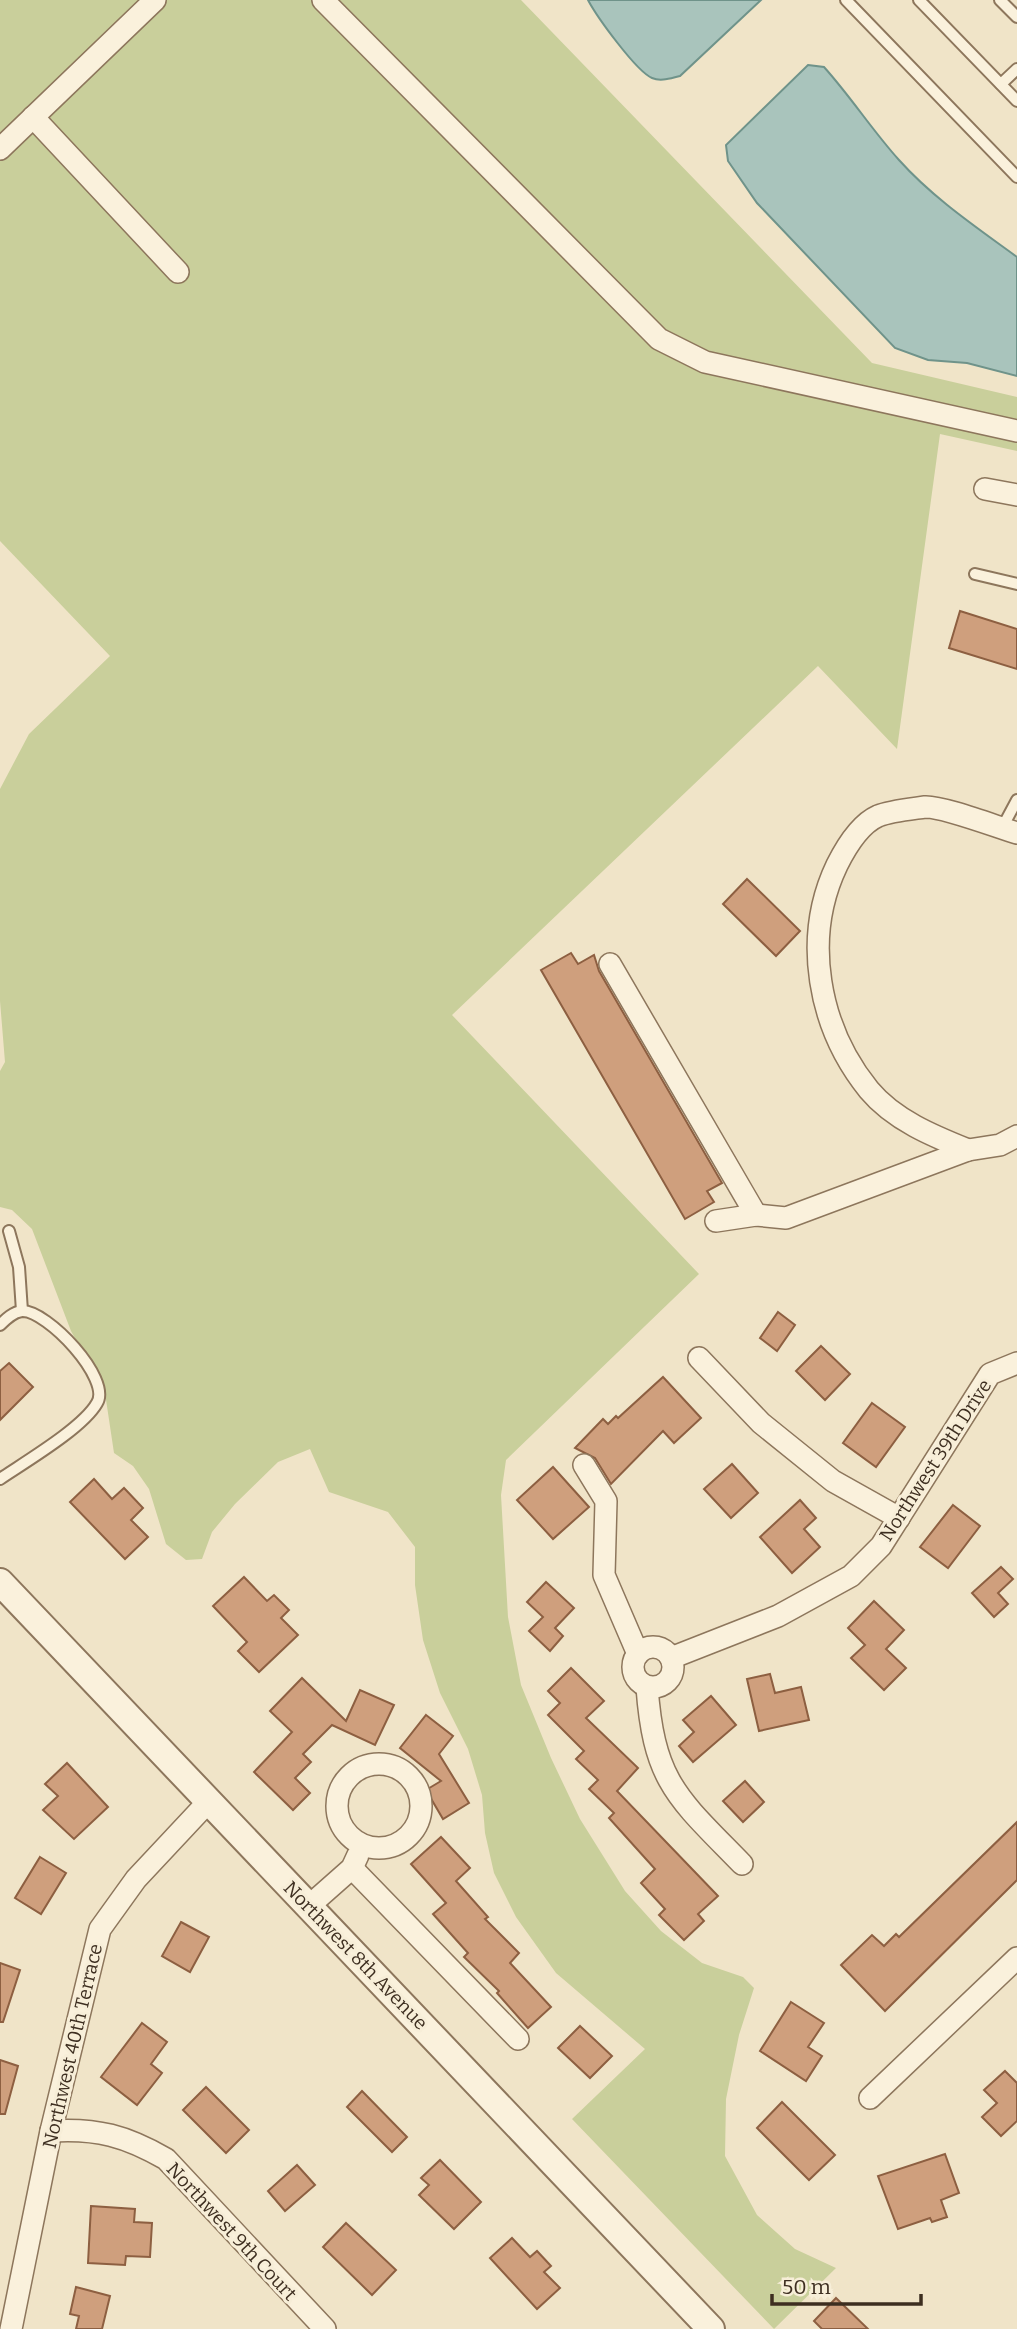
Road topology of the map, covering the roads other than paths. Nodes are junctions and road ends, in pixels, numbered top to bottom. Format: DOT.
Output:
graph roads {
  1 [pos="155,0"];
  2 [pos="323,0"];
  3 [pos="846,0"];
  4 [pos="919,0"];
  5 [pos="1000,0"];
  6 [pos="1017,17"];
  7 [pos="1017,69"];
  8 [pos="1001,84"];
  9 [pos="1017,101"];
  10 [pos="33,117"];
  11 [pos="0,149"];
  12 [pos="1017,177"];
  13 [pos="178,272"];
  14 [pos="1017,430"];
  15 [pos="985,489"];
  16 [pos="1017,495"];
  17 [pos="975,574"];
  18 [pos="1017,584"];
  19 [pos="1017,800"];
  20 [pos="1009,831"];
  21 [pos="610,964"];
  22 [pos="1017,1136"];
  23 [pos="968,1150"];
  24 [pos="756,1214"];
  25 [pos="716,1221"];
  26 [pos="9,1231"];
  27 [pos="22,1311"];
  28 [pos="0,1325"];
  29 [pos="699,1358"];
  30 [pos="1017,1363"];
  31 [pos="584,1465"];
  32 [pos="0,1479"];
  33 [pos="898,1518"];
  34 [pos="0,1582"];
  35 [pos="638,1654"];
  36 [pos="671,1658"];
  37 [pos="647,1686"];
  38 [pos="209,1801"];
  39 [pos="359,1843"];
  40 [pos="742,1864"];
  41 [pos="352,1868"];
  42 [pos="309,1906"];
  43 [pos="1017,1958"];
  44 [pos="518,2039"];
  45 [pos="870,2098"];
  46 [pos="51,2131"];
  47 [pos="11,2329"];
  48 [pos="325,2329"];
  49 [pos="711,2329"];
  1 -- 10 [label="street"];
  2 -- 14 [label="street"];
  3 -- 12 [label="lane"];
  4 -- 8 [label="lane"];
  5 -- 6 [label="lane"];
  7 -- 8 [label="lane"];
  8 -- 9 [label="lane"];
  10 -- 11 [label="street"];
  10 -- 13 [label="street"];
  15 -- 16 [label="street"];
  17 -- 18 [label="lane"];
  19 -- 20 [label="lane"];
  20 -- 23 [label="street"];
  21 -- 24 [label="street"];
  22 -- 23 [label="street"];
  23 -- 24 [label="street"];
  24 -- 25 [label="street"];
  26 -- 27 [label="lane"];
  27 -- 28 [label="lane"];
  27 -- 32 [label="lane"];
  29 -- 33 [label="street"];
  30 -- 33 [label="street, Northwest 39th Drive"];
  31 -- 35 [label="street"];
  33 -- 36 [label="street, Northwest 39th Drive"];
  34 -- 38 [label="street, Northwest 8th Avenue"];
  35 -- 36 [label="street"];
  35 -- 37 [label="street"];
  36 -- 37 [label="street"];
  37 -- 40 [label="street"];
  38 -- 42 [label="street, Northwest 8th Avenue"];
  38 -- 46 [label="street, Northwest 40th Terrace"];
  39 -- 39 [label="street"];
  39 -- 41 [label="street"];
  41 -- 42 [label="street"];
  41 -- 44 [label="street"];
  42 -- 49 [label="street, Northwest 8th Avenue"];
  43 -- 45 [label="street"];
  46 -- 47 [label="street, Northwest 40th Terrace"];
  46 -- 48 [label="street, Northwest 9th Court"];
}
